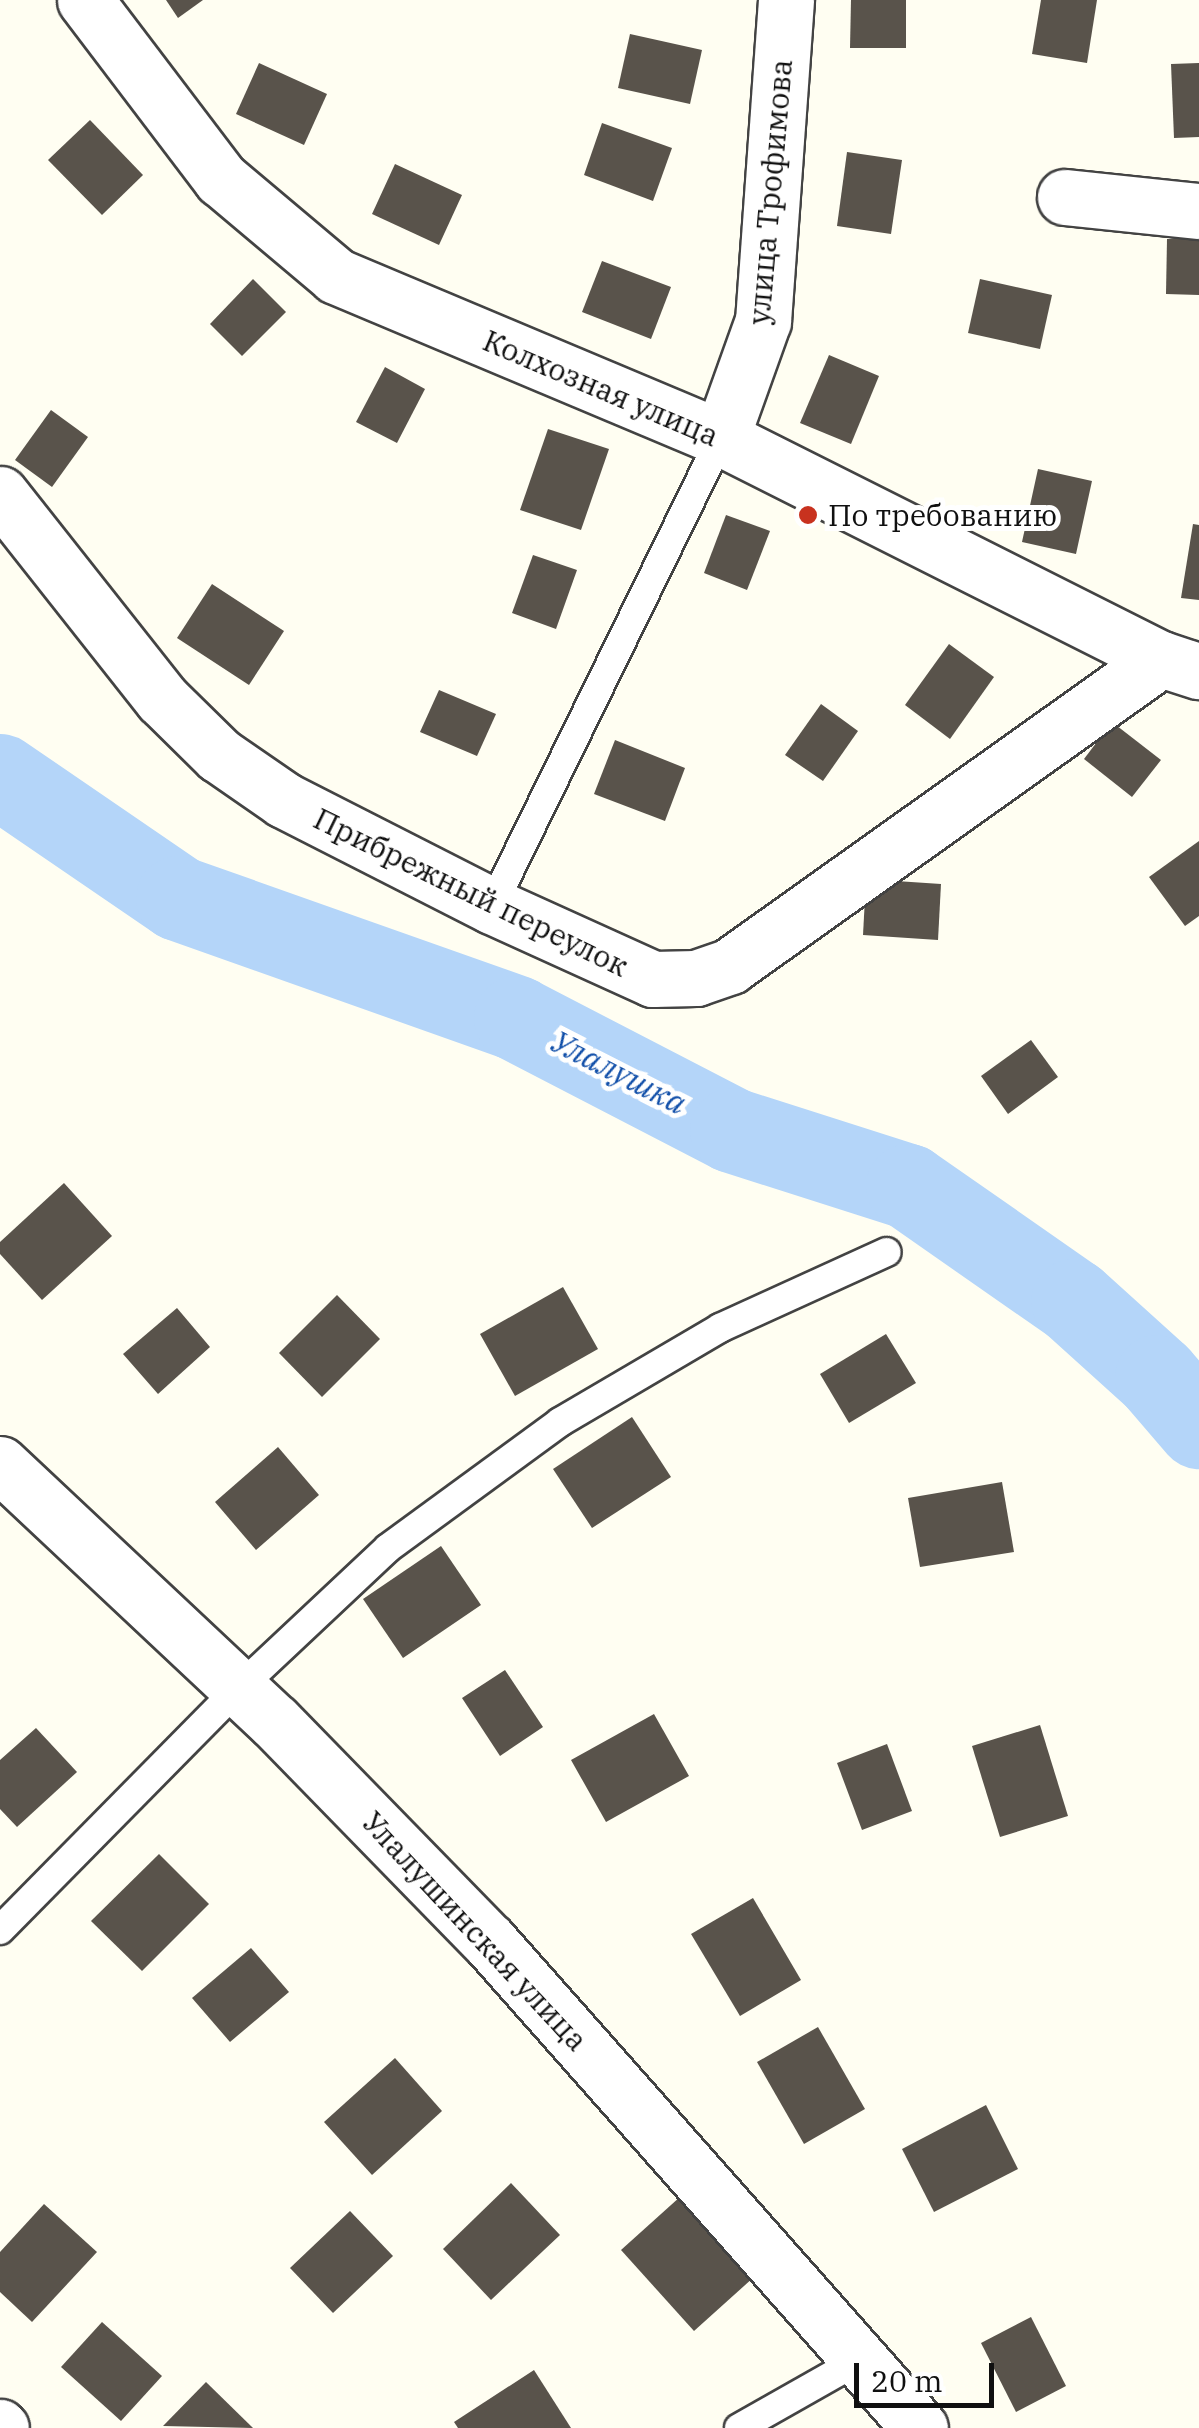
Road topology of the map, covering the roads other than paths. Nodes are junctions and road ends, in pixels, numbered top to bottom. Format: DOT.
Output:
graph roads {
  1 [pos="86,0"];
  2 [pos="786,0"];
  3 [pos="1065,197"];
  4 [pos="1199,211"];
  5 [pos="721,438"];
  6 [pos="0,494"];
  7 [pos="1180,665"];
  8 [pos="492,906"];
  9 [pos="887,1252"];
  10 [pos="0,1464"];
  11 [pos="239,1688"];
  12 [pos="0,1930"];
  13 [pos="861,2359"];
  14 [pos="738,2428"];
  15 [pos="920,2428"];
  1 -- 5 [label="street, Колхозная улица"];
  2 -- 5 [label="street, улица Трофимова"];
  3 -- 4 [label="street"];
  5 -- 7 [label="street, Колхозная улица"];
  5 -- 8 [label="lane"];
  6 -- 8 [label="street, Прибрежный переулок"];
  7 -- 8 [label="street, Прибрежный переулок"];
  9 -- 11 [label="lane"];
  10 -- 11 [label="street, Улалушинская улица"];
  11 -- 12 [label="lane"];
  11 -- 13 [label="street, Улалушинская улица"];
  13 -- 14 [label="lane"];
  13 -- 15 [label="street, Улалушинская улица"];
}
